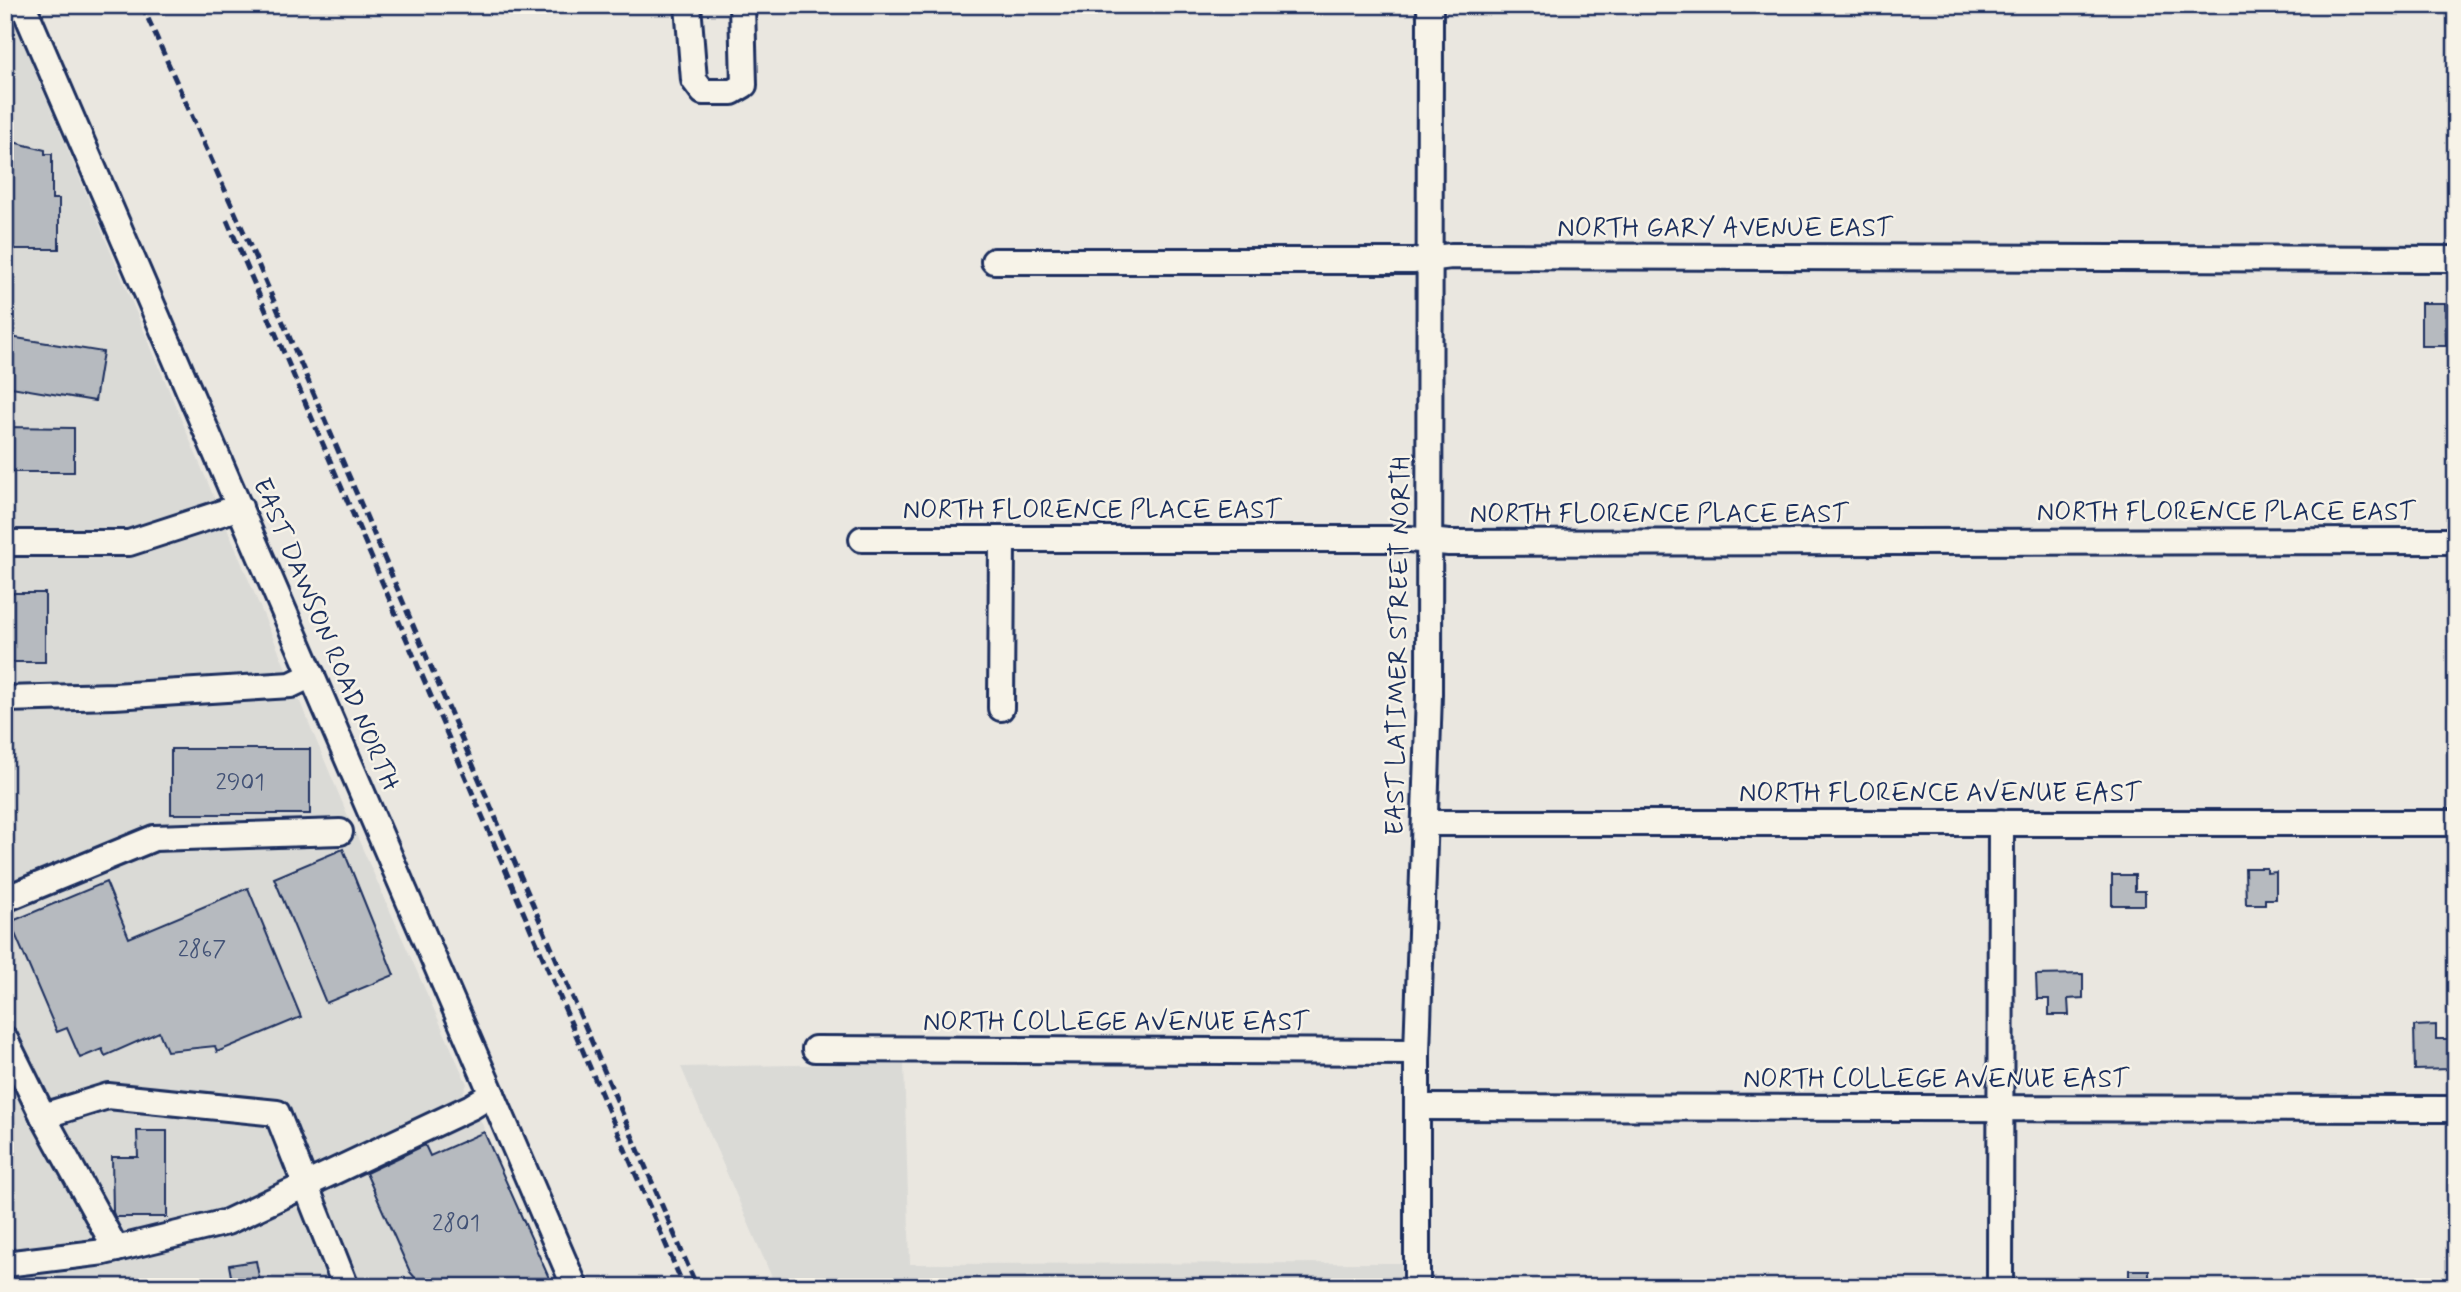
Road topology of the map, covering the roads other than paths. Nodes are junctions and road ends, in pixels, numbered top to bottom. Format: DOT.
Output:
graph roads {
  1 [pos="23,5"];
  2 [pos="688,5"];
  3 [pos="742,5"];
  4 [pos="1430,5"];
  5 [pos="1430,258"];
  6 [pos="2456,259"];
  7 [pos="994,261"];
  8 [pos="240,507"];
  9 [pos="1002,539"];
  10 [pos="862,540"];
  11 [pos="1429,541"];
  12 [pos="2456,541"];
  13 [pos="5,543"];
  14 [pos="312,675"];
  15 [pos="5,699"];
  16 [pos="1001,708"];
  17 [pos="2001,822"];
  18 [pos="1425,823"];
  19 [pos="2456,823"];
  20 [pos="340,832"];
  21 [pos="5,899"];
  22 [pos="5,1040"];
  23 [pos="815,1049"];
  24 [pos="1417,1052"];
  25 [pos="492,1094"];
  26 [pos="1417,1107"];
  27 [pos="2001,1107"];
  28 [pos="2456,1109"];
  29 [pos="43,1116"];
  30 [pos="304,1184"];
  31 [pos="116,1249"];
  32 [pos="5,1264"];
  33 [pos="346,1287"];
  34 [pos="575,1287"];
  35 [pos="1417,1287"];
  36 [pos="2000,1287"];
  1 -- 8 [label="street, EAST DAWSON ROAD NORTH"];
  2 -- 3 [label="street"];
  4 -- 5 [label="street, EAST LATIMER STREET NORTH"];
  5 -- 6 [label="street, NORTH GARY AVENUE EAST"];
  5 -- 7 [label="street, NORTH GARY AVENUE EAST"];
  5 -- 11 [label="street, EAST LATIMER STREET NORTH"];
  8 -- 13 [label="street"];
  8 -- 14 [label="street, EAST DAWSON ROAD NORTH"];
  9 -- 10 [label="street, NORTH FLORENCE PLACE EAST"];
  9 -- 11 [label="street, NORTH FLORENCE PLACE EAST"];
  9 -- 16 [label="street"];
  11 -- 12 [label="street, NORTH FLORENCE PLACE EAST"];
  11 -- 18 [label="street, EAST LATIMER STREET NORTH"];
  14 -- 15 [label="street"];
  14 -- 25 [label="street, EAST DAWSON ROAD NORTH"];
  17 -- 18 [label="street, NORTH FLORENCE AVENUE EAST"];
  17 -- 19 [label="street, NORTH FLORENCE AVENUE EAST"];
  17 -- 27 [label="street"];
  18 -- 24 [label="street, EAST LATIMER STREET NORTH"];
  20 -- 21 [label="street"];
  22 -- 29 [label="street"];
  23 -- 24 [label="street, NORTH COLLEGE AVENUE EAST"];
  24 -- 26 [label="street, EAST LATIMER STREET NORTH"];
  25 -- 30 [label="street"];
  25 -- 34 [label="street, EAST DAWSON ROAD NORTH"];
  26 -- 27 [label="street, NORTH COLLEGE AVENUE EAST"];
  26 -- 35 [label="street, EAST LATIMER STREET NORTH"];
  27 -- 28 [label="street, NORTH COLLEGE AVENUE EAST"];
  27 -- 36 [label="street"];
  29 -- 30 [label="street"];
  29 -- 31 [label="street"];
  30 -- 31 [label="street"];
  30 -- 33 [label="street"];
  31 -- 32 [label="street"];
}
